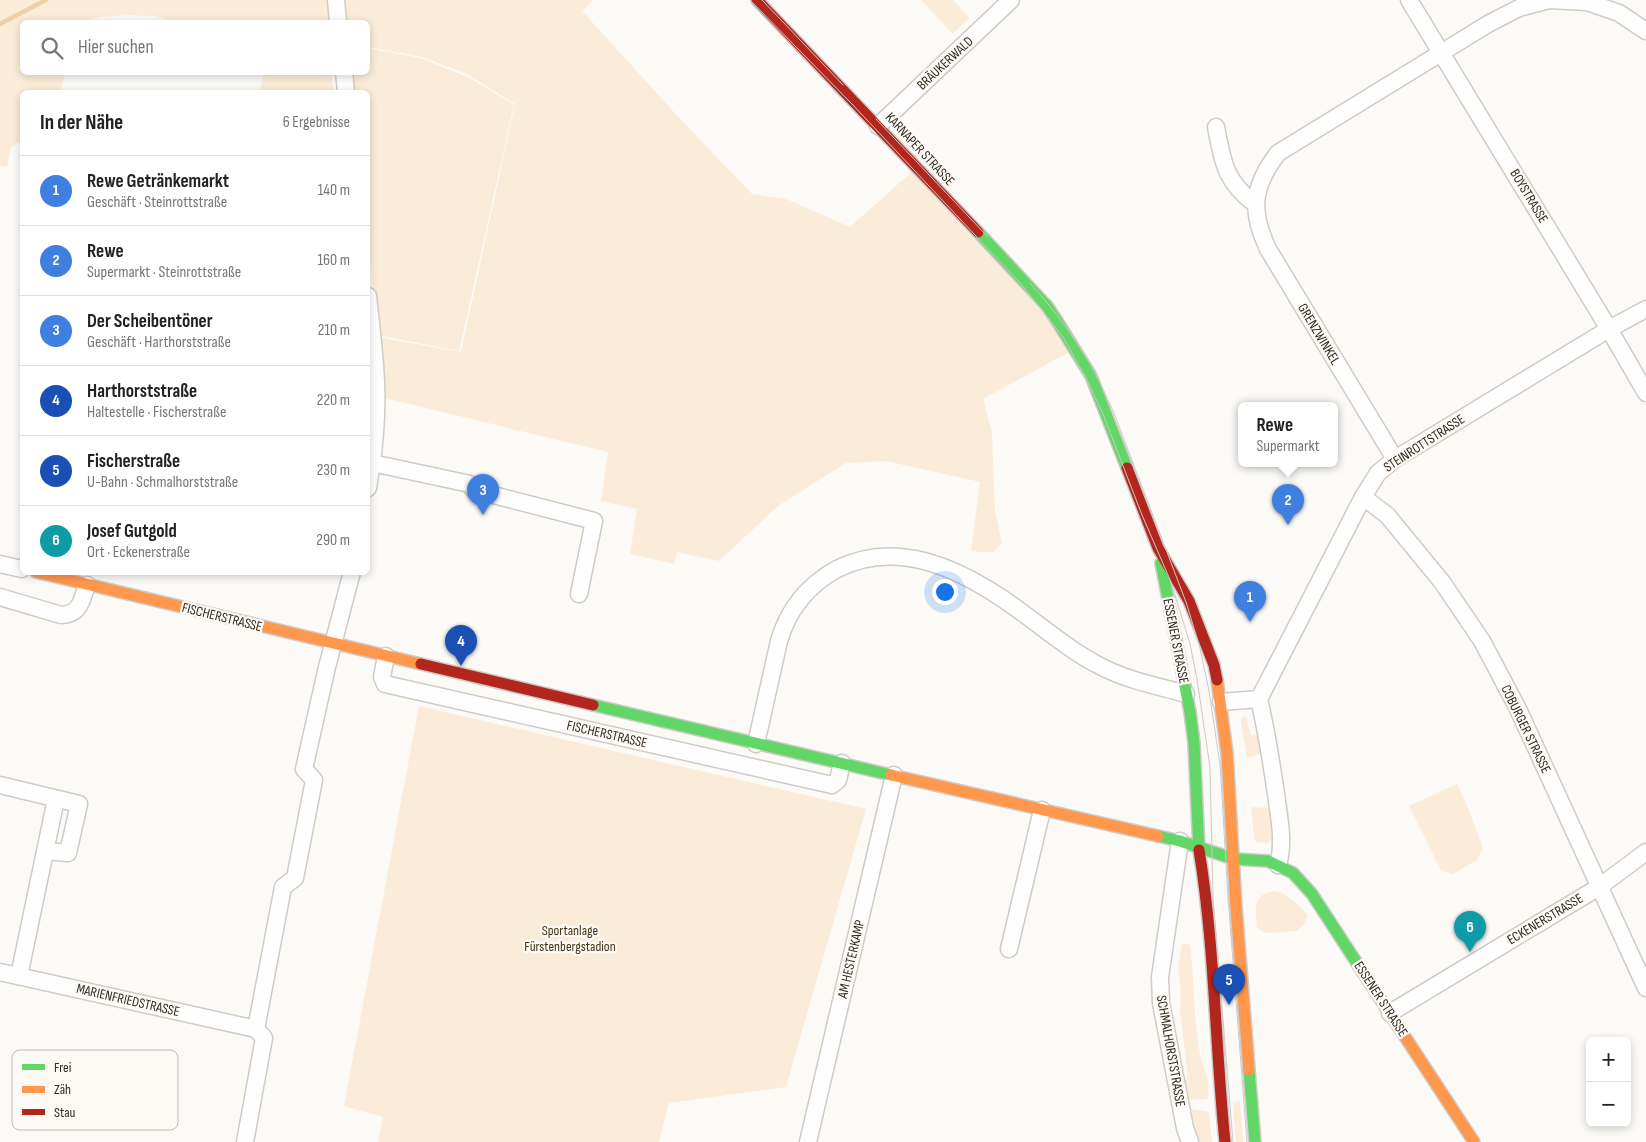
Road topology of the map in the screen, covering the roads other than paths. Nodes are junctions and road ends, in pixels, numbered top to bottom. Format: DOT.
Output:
graph roads {
  1 [pos="336,0"];
  2 [pos="757,0"];
  3 [pos="1011,0"];
  4 [pos="1409,0"];
  5 [pos="338,20"];
  6 [pos="1646,31"];
  7 [pos="1442,53"];
  8 [pos="344,75"];
  9 [pos="346,90"];
  10 [pos="878,126"];
  11 [pos="1216,127"];
  12 [pos="1255,204"];
  13 [pos="1646,309"];
  14 [pos="370,318"];
  15 [pos="1057,322"];
  16 [pos="1609,329"];
  17 [pos="1646,393"];
  18 [pos="1395,458"];
  19 [pos="372,463"];
  20 [pos="370,476"];
  21 [pos="1363,497"];
  22 [pos="1158,548"];
  23 [pos="0,564"];
  24 [pos="20,569"];
  25 [pos="48,575"];
  26 [pos="351,575"];
  27 [pos="86,585"];
  28 [pos="579,594"];
  29 [pos="0,597"];
  30 [pos="334,644"];
  31 [pos="386,656"];
  32 [pos="1186,694"];
  33 [pos="1259,699"];
  34 [pos="1221,702"];
  35 [pos="756,744"];
  36 [pos="842,763"];
  37 [pos="894,775"];
  38 [pos="0,785"];
  39 [pos="56,799"];
  40 [pos="1042,810"];
  41 [pos="1180,841"];
  42 [pos="1199,848"];
  43 [pos="46,851"];
  44 [pos="1646,852"];
  45 [pos="1234,859"];
  46 [pos="1278,866"];
  47 [pos="1598,887"];
  48 [pos="1009,949"];
  49 [pos="0,972"];
  50 [pos="19,976"];
  51 [pos="1646,988"];
  52 [pos="1390,1012"];
  53 [pos="256,1029"];
  54 [pos="245,1142"];
  55 [pos="808,1142"];
  56 [pos="1190,1142"];
  57 [pos="1225,1142"];
  58 [pos="1255,1142"];
  59 [pos="1474,1142"];
  1 -- 5 [label="street"];
  2 -- 10 [label="main road, KARNAPER STRASSE"];
  3 -- 10 [label="street, BRÄUKERWALD"];
  4 -- 7 [label="street, BOYSTRASSE"];
  6 -- 7 [label="street, GRENZWINKEL"];
  7 -- 12 [label="street, GRENZWINKEL"];
  7 -- 16 [label="street, BOYSTRASSE"];
  8 -- 9 [label="street"];
  10 -- 15 [label="main road, KARNAPER STRASSE"];
  11 -- 12 [label="street"];
  12 -- 18 [label="street, GRENZWINKEL"];
  13 -- 16 [label="street, STEINROTTSTRASSE"];
  14 -- 19 [label="street"];
  15 -- 22 [label="main road, ESSENER STRASSE"];
  16 -- 17 [label="street, BOYSTRASSE"];
  16 -- 18 [label="street, STEINROTTSTRASSE"];
  18 -- 21 [label="street, STEINROTTSTRASSE"];
  19 -- 20 [label="street"];
  19 -- 28 [label="street"];
  21 -- 33 [label="street, STEINROTTSTRASSE"];
  21 -- 47 [label="street, COBURGER STRASSE"];
  22 -- 32 [label="main road, ESSENER STRASSE"];
  22 -- 34 [label="main road, ESSENER STRASSE"];
  23 -- 24 [label="street"];
  25 -- 27 [label="main road, FISCHERSTRASSE"];
  26 -- 30 [label="street"];
  27 -- 29 [label="street"];
  27 -- 30 [label="main road, FISCHERSTRASSE"];
  30 -- 31 [label="main road, FISCHERSTRASSE"];
  30 -- 53 [label="street"];
  31 -- 35 [label="main road, FISCHERSTRASSE"];
  31 -- 36 [label="street, FISCHERSTRASSE"];
  32 -- 35 [label="street"];
  32 -- 42 [label="main road, ESSENER STRASSE"];
  33 -- 34 [label="street"];
  33 -- 46 [label="street"];
  34 -- 45 [label="main road, ESSENER STRASSE"];
  35 -- 36 [label="main road, FISCHERSTRASSE"];
  36 -- 37 [label="main road, FISCHERSTRASSE"];
  37 -- 40 [label="main road, FISCHERSTRASSE"];
  37 -- 55 [label="street, AM HESTERKAMP"];
  38 -- 39 [label="street"];
  39 -- 43 [label="street"];
  39 -- 43 [label="street"];
  40 -- 41 [label="main road, FISCHERSTRASSE"];
  40 -- 48 [label="street"];
  41 -- 42 [label="main road, FISCHERSTRASSE"];
  41 -- 56 [label="street, SCHMALHORSTSTRASSE"];
  42 -- 45 [label="main road, ESSENER STRASSE"];
  42 -- 57 [label="main road"];
  43 -- 50 [label="street"];
  44 -- 47 [label="street, ECKENERSTRASSE"];
  45 -- 46 [label="main road, ESSENER STRASSE"];
  45 -- 58 [label="main road"];
  46 -- 52 [label="main road, ESSENER STRASSE"];
  47 -- 51 [label="street, COBURGER STRASSE"];
  47 -- 52 [label="street, ECKENERSTRASSE"];
  49 -- 50 [label="street, MARIENFRIEDSTRASSE"];
  50 -- 53 [label="street, MARIENFRIEDSTRASSE"];
  52 -- 59 [label="main road, ESSENER STRASSE"];
  53 -- 54 [label="street"];
}
